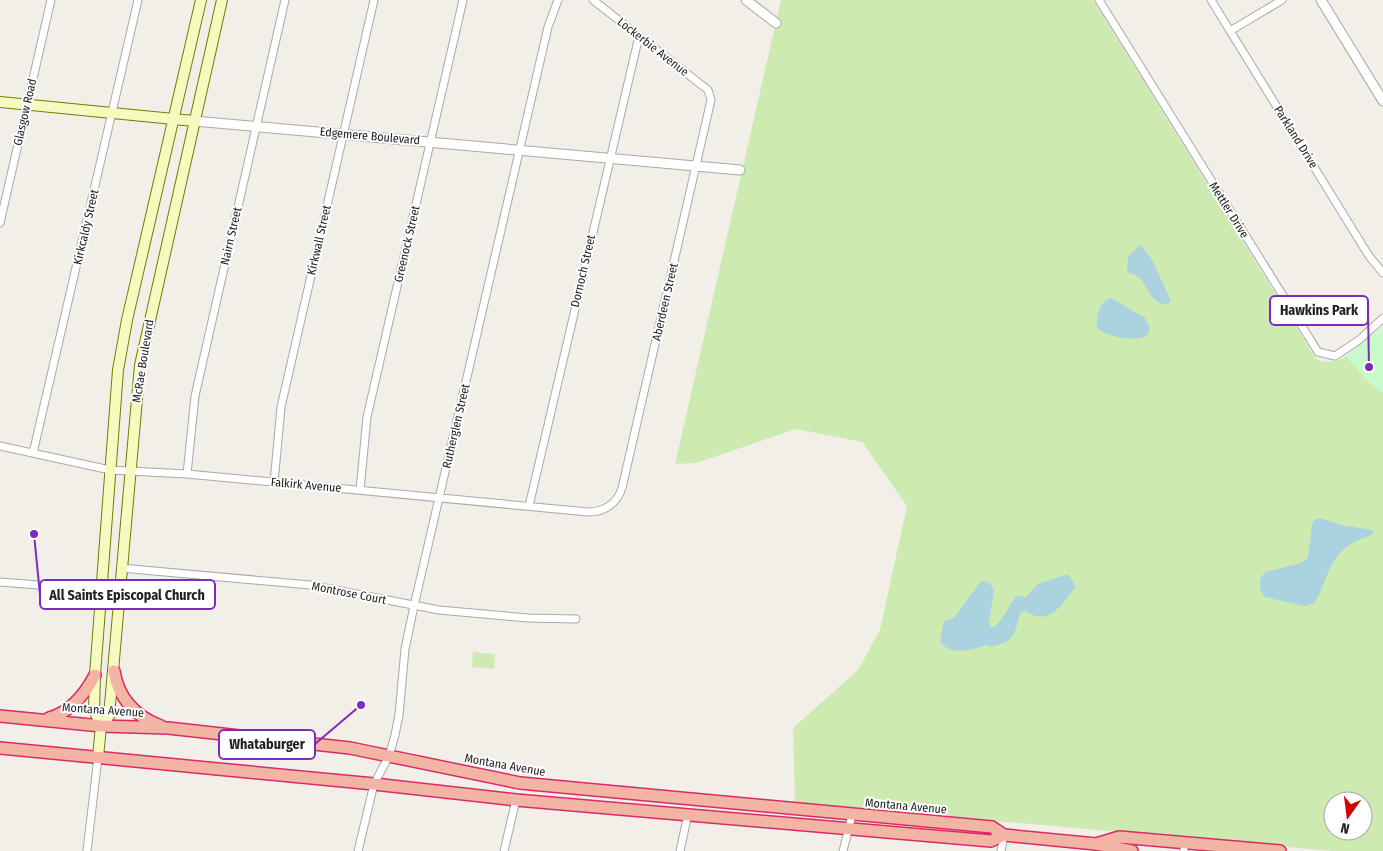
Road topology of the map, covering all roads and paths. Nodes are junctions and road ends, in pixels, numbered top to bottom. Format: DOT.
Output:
graph roads {
  1 [pos="51,0"];
  2 [pos="138,0"];
  3 [pos="201,0"];
  4 [pos="222,0"];
  5 [pos="285,0"];
  6 [pos="374,0"];
  7 [pos="464,0"];
  8 [pos="558,0"];
  9 [pos="593,0"];
  10 [pos="746,0"];
  11 [pos="1099,0"];
  12 [pos="1211,0"];
  13 [pos="1282,0"];
  14 [pos="1321,0"];
  15 [pos="776,23"];
  16 [pos="1230,31"];
  17 [pos="639,36"];
  18 [pos="710,97"];
  19 [pos="1383,101"];
  20 [pos="0,102"];
  21 [pos="27,105"];
  22 [pos="112,112"];
  23 [pos="173,118"];
  24 [pos="194,121"];
  25 [pos="256,126"];
  26 [pos="344,134"];
  27 [pos="431,141"];
  28 [pos="520,150"];
  29 [pos="609,158"];
  30 [pos="697,166"];
  31 [pos="740,170"];
  32 [pos="0,224"];
  33 [pos="1383,273"];
  34 [pos="1383,318"];
  35 [pos="0,446"];
  36 [pos="33,453"];
  37 [pos="110,470"];
  38 [pos="130,471"];
  39 [pos="187,474"];
  40 [pos="274,482"];
  41 [pos="360,490"];
  42 [pos="439,498"];
  43 [pos="612,505"];
  44 [pos="529,506"];
  45 [pos="121,568"];
  46 [pos="0,582"];
  47 [pos="119,588"];
  48 [pos="101,590"];
  49 [pos="414,606"];
  50 [pos="576,619"];
  51 [pos="114,671"];
  52 [pos="96,675"];
  53 [pos="0,716"];
  54 [pos="45,720"];
  55 [pos="101,726"];
  56 [pos="168,728"];
  57 [pos="0,748"];
  58 [pos="389,756"];
  59 [pos="98,757"];
  60 [pos="374,784"];
  61 [pos="516,800"];
  62 [pos="688,814"];
  63 [pos="852,814"];
  64 [pos="848,829"];
  65 [pos="1004,835"];
  66 [pos="1099,843"];
  67 [pos="1184,850"];
  68 [pos="87,851"];
  69 [pos="358,851"];
  70 [pos="504,851"];
  71 [pos="680,851"];
  72 [pos="843,851"];
  73 [pos="1001,851"];
  74 [pos="1132,851"];
  75 [pos="1206,851"];
  76 [pos="1280,851"];
  1 -- 21 [label="street, Glasgow Road"];
  2 -- 22 [label="street, Kirkcaldy Street"];
  3 -- 23 [label="main road, McRae Boulevard"];
  4 -- 24 [label="main road, McRae Boulevard"];
  5 -- 25 [label="street, Nairn Street"];
  6 -- 26 [label="street, Kirkwall Street"];
  7 -- 27 [label="street, Greenock Street"];
  8 -- 28 [label="street, Rutherglen Street"];
  9 -- 17 [label="street, Lockerbie Avenue"];
  10 -- 15 [label="street"];
  11 -- 34 [label="street, Mettler Drive"];
  12 -- 16 [label="street, Parkland Drive"];
  13 -- 16 [label="street"];
  14 -- 19 [label="street"];
  16 -- 33 [label="street, Parkland Drive"];
  17 -- 18 [label="street, Lockerbie Avenue"];
  17 -- 29 [label="street, Dornoch Street"];
  18 -- 30 [label="street, Aberdeen Street"];
  20 -- 21 [label="main road, Edgemere Boulevard"];
  21 -- 22 [label="main road, Edgemere Boulevard"];
  21 -- 32 [label="street, Glasgow Road"];
  22 -- 23 [label="main road, Edgemere Boulevard"];
  22 -- 36 [label="street, Kirkcaldy Street"];
  23 -- 24 [label="main road, Edgemere Boulevard"];
  23 -- 37 [label="main road, McRae Boulevard"];
  24 -- 25 [label="street, Edgemere Boulevard"];
  24 -- 38 [label="main road, McRae Boulevard"];
  25 -- 26 [label="street, Edgemere Boulevard"];
  25 -- 39 [label="street, Nairn Street"];
  26 -- 27 [label="street, Edgemere Boulevard"];
  26 -- 40 [label="street, Kirkwall Street"];
  27 -- 28 [label="street, Edgemere Boulevard"];
  27 -- 41 [label="street, Greenock Street"];
  28 -- 29 [label="street, Edgemere Boulevard"];
  28 -- 42 [label="street, Rutherglen Street"];
  29 -- 30 [label="street, Edgemere Boulevard"];
  29 -- 44 [label="street, Dornoch Street"];
  30 -- 31 [label="street, Edgemere Boulevard"];
  30 -- 43 [label="street, Aberdeen Street"];
  35 -- 36 [label="street, Falkirk Avenue"];
  36 -- 37 [label="street, Falkirk Avenue"];
  37 -- 38 [label="street, Falkirk Avenue"];
  37 -- 48 [label="main road, McRae Boulevard"];
  38 -- 39 [label="street, Falkirk Avenue"];
  38 -- 45 [label="main road, McRae Boulevard"];
  39 -- 40 [label="street, Falkirk Avenue"];
  40 -- 41 [label="street, Falkirk Avenue"];
  41 -- 42 [label="street, Falkirk Avenue"];
  42 -- 44 [label="street, Falkirk Avenue"];
  42 -- 49 [label="street, Rutherglen Street"];
  43 -- 44 [label="street, Falkirk Avenue"];
  45 -- 47 [label="main road, McRae Boulevard"];
  45 -- 49 [label="street, Montrose Court"];
  46 -- 48 [label="street"];
  47 -- 48 [label="street"];
  47 -- 51 [label="main road, McRae Boulevard"];
  48 -- 52 [label="main road, McRae Boulevard"];
  49 -- 50 [label="street, Montrose Court"];
  49 -- 58 [label="street, Rutherglen Street"];
  51 -- 55 [label="main road, McRae Boulevard"];
  51 -- 56 [label="highway"];
  52 -- 54 [label="highway"];
  52 -- 55 [label="main road, McRae Boulevard"];
  53 -- 54 [label="highway, Montana Avenue"];
  54 -- 55 [label="highway, Montana Avenue"];
  55 -- 56 [label="highway, Montana Avenue"];
  55 -- 59 [label="main road, McRae Boulevard"];
  56 -- 58 [label="highway, Montana Avenue"];
  57 -- 59 [label="highway, Montana Avenue"];
  58 -- 60 [label="street, Rutherglen Street"];
  58 -- 63 [label="highway, Montana Avenue"];
  59 -- 60 [label="highway, Montana Avenue"];
  59 -- 68 [label="street"];
  60 -- 61 [label="highway, Montana Avenue"];
  60 -- 69 [label="street, Rutherglen Street"];
  61 -- 62 [label="highway, Montana Avenue"];
  61 -- 70 [label="street"];
  62 -- 64 [label="highway, Montana Avenue"];
  62 -- 71 [label="street"];
  63 -- 64 [label="street"];
  63 -- 65 [label="highway, Montana Avenue"];
  64 -- 65 [label="highway, Montana Avenue"];
  64 -- 72 [label="street"];
  65 -- 66 [label="highway, Montana Avenue"];
  65 -- 73 [label="street"];
  66 -- 67 [label="highway"];
  66 -- 74 [label="highway, Montana Avenue"];
  66 -- 76 [label="highway, Montana Avenue"];
  67 -- 75 [label="highway"];
}
